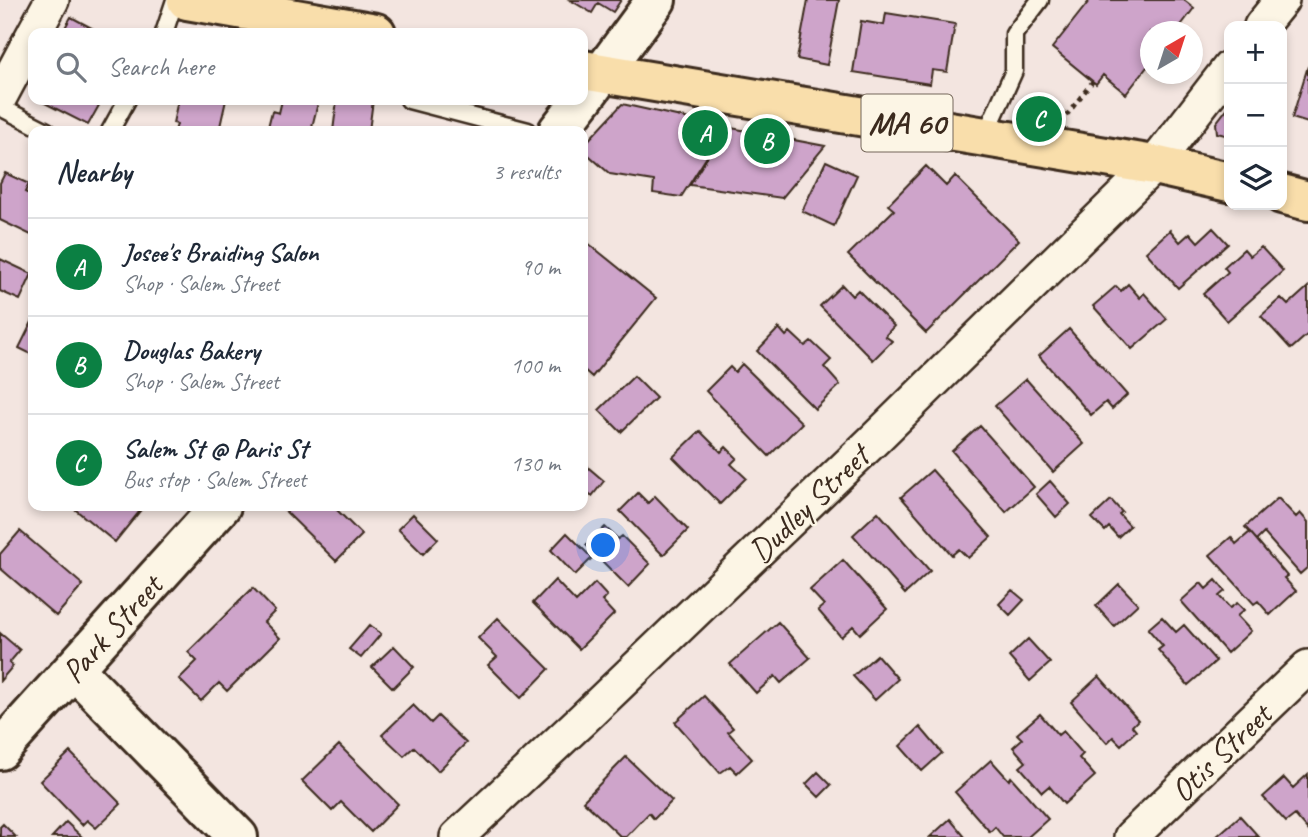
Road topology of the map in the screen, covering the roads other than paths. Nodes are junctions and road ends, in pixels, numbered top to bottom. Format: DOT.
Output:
graph roads {
  1 [pos="52,0"];
  2 [pos="175,0"];
  3 [pos="187,0"];
  4 [pos="656,0"];
  5 [pos="1040,0"];
  6 [pos="1282,0"];
  7 [pos="1265,21"];
  8 [pos="37,28"];
  9 [pos="166,28"];
  10 [pos="347,28"];
  11 [pos="28,45"];
  12 [pos="1224,74"];
  13 [pos="588,84"];
  14 [pos="588,85"];
  15 [pos="0,97"];
  16 [pos="124,105"];
  17 [pos="428,105"];
  18 [pos="574,105"];
  19 [pos="0,107"];
  20 [pos="37,126"];
  21 [pos="113,126"];
  22 [pos="509,126"];
  23 [pos="561,126"];
  24 [pos="985,136"];
  25 [pos="1154,165"];
  26 [pos="1224,181"];
  27 [pos="1287,195"];
  28 [pos="1308,201"];
  29 [pos="217,511"];
  30 [pos="1308,667"];
  31 [pos="74,670"];
  32 [pos="0,750"];
  33 [pos="238,837"];
  34 [pos="457,837"];
  35 [pos="1131,837"];
  1 -- 8 [label="street"];
  2 -- 9 [label="lane"];
  3 -- 10 [label="main road"];
  4 -- 13 [label="street"];
  5 -- 24 [label="lane"];
  6 -- 7 [label="street"];
  11 -- 15 [label="street"];
  12 -- 25 [label="street, Dudley Street"];
  14 -- 24 [label="main road, MA 60"];
  16 -- 21 [label="lane"];
  17 -- 22 [label="lane"];
  18 -- 23 [label="street"];
  19 -- 20 [label="lane"];
  24 -- 25 [label="main road, MA 60"];
  25 -- 26 [label="main road, MA 60"];
  25 -- 34 [label="street, Dudley Street"];
  27 -- 28 [label="main road"];
  29 -- 31 [label="street, Park Street"];
  30 -- 35 [label="street, Otis Street"];
  31 -- 32 [label="street, Park Street"];
  31 -- 33 [label="street"];
}
